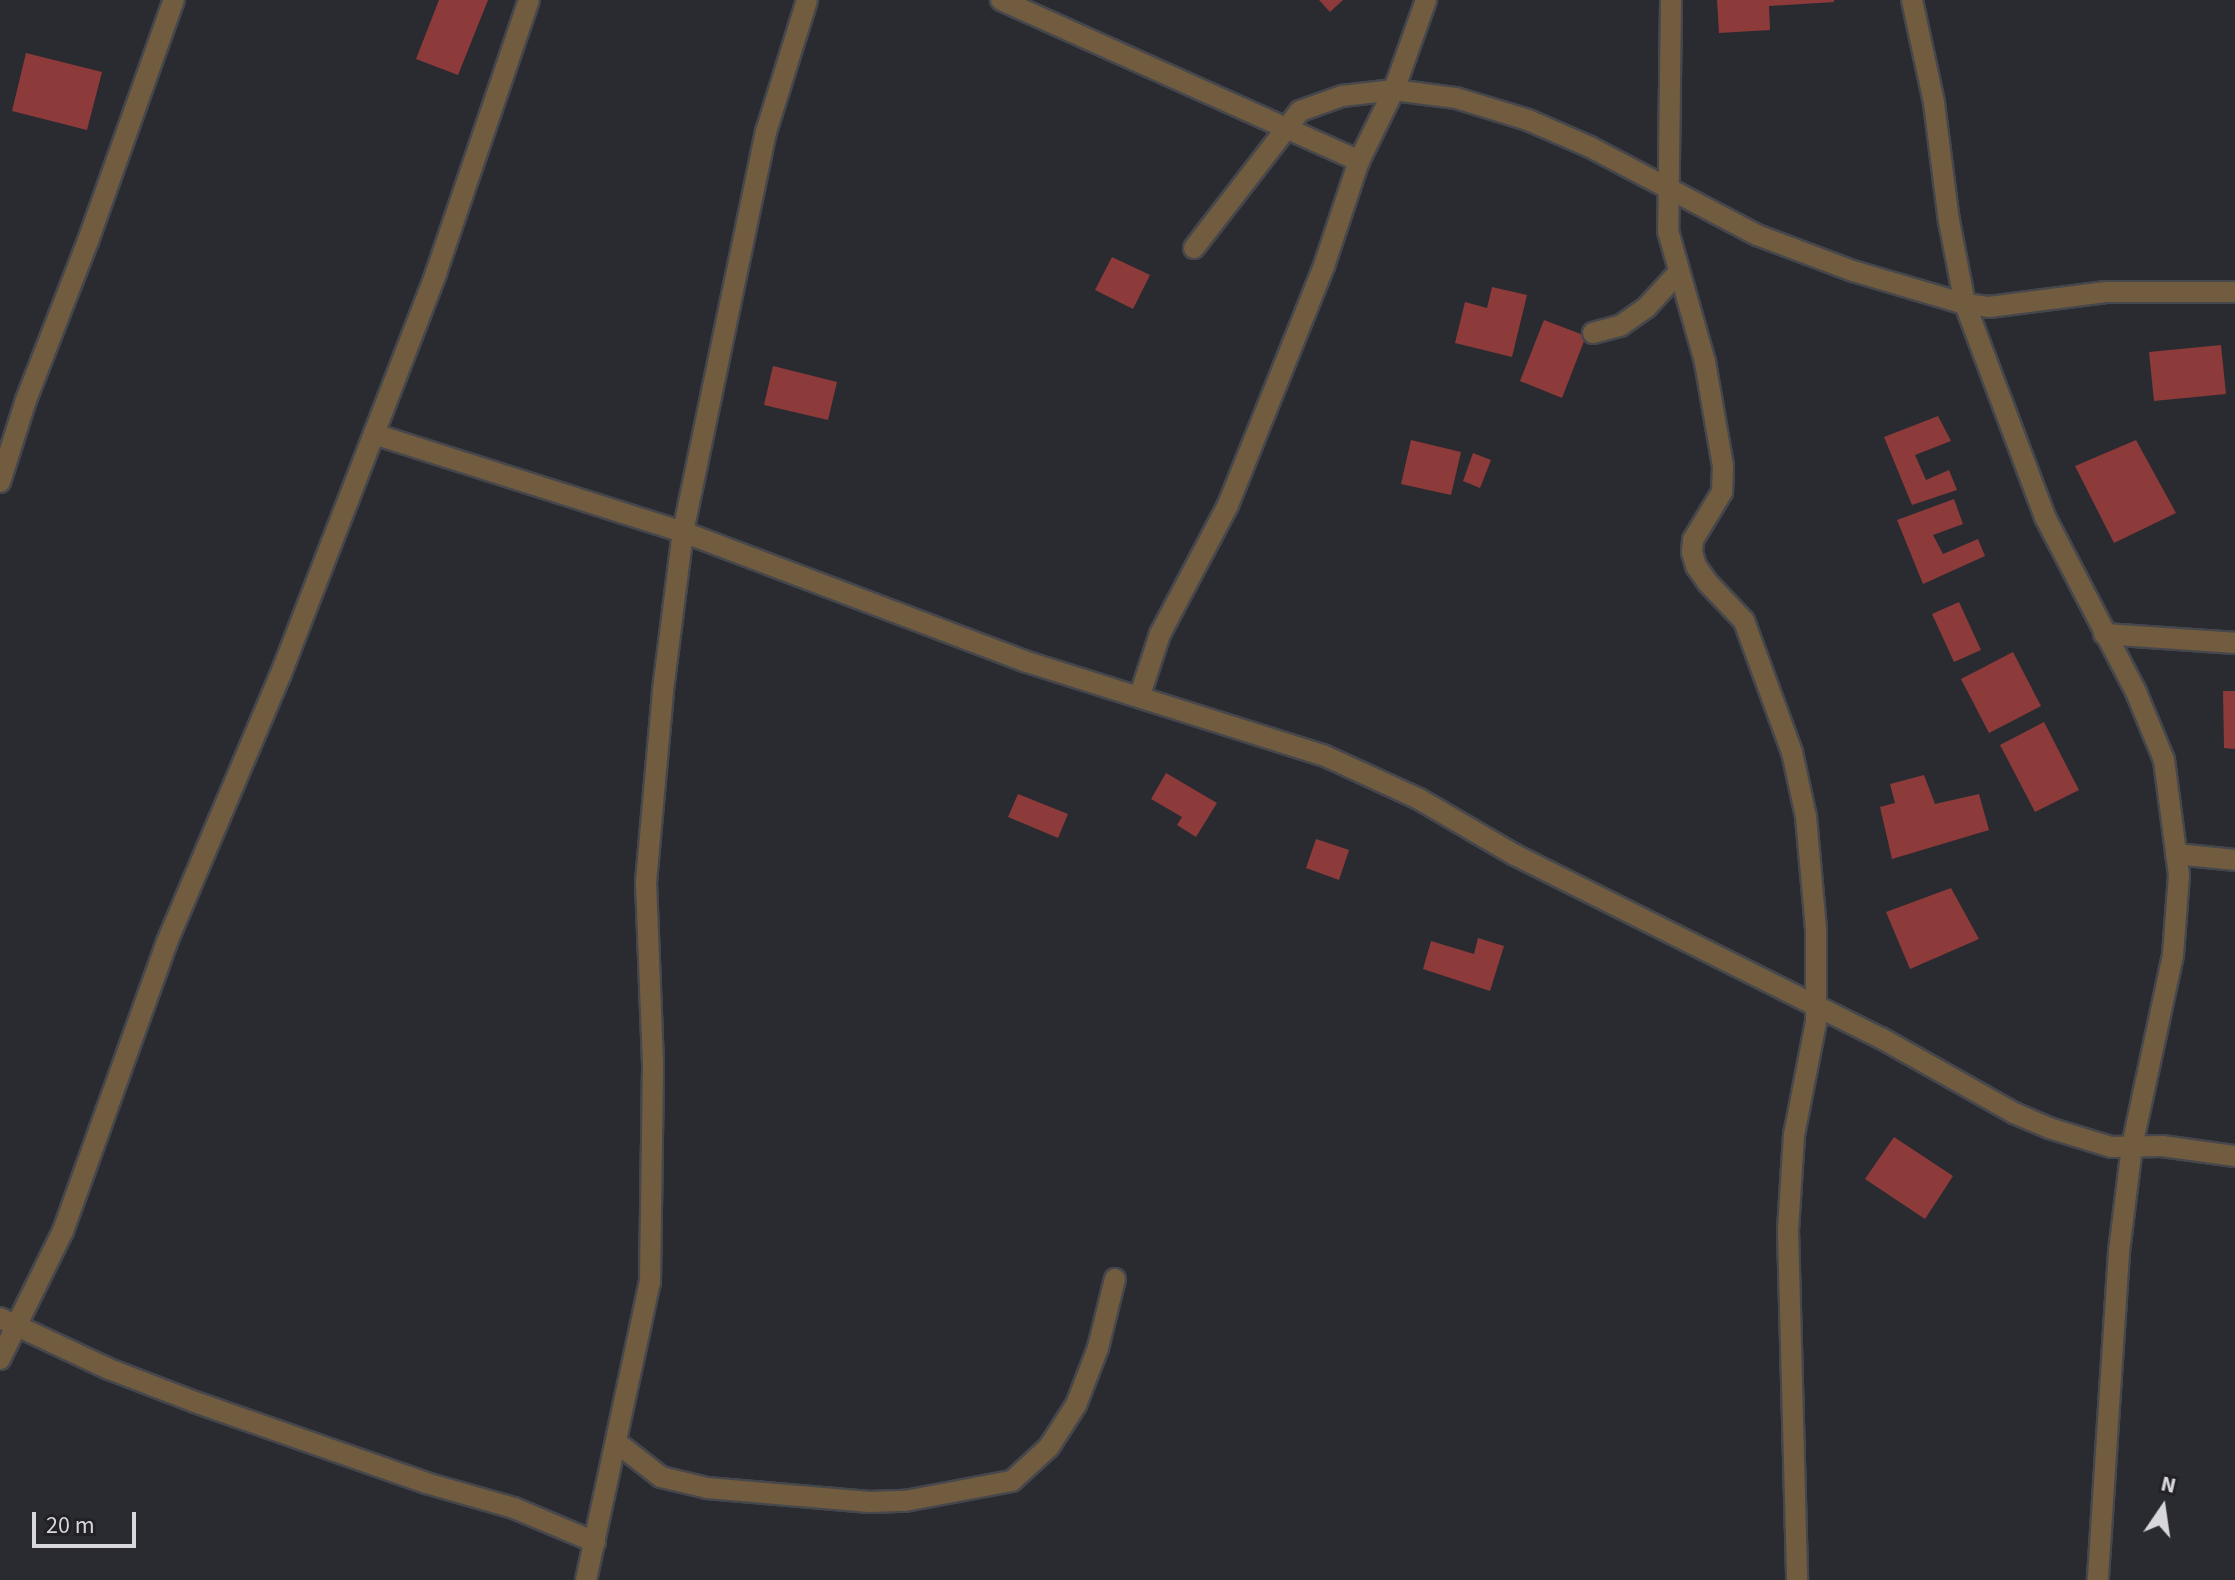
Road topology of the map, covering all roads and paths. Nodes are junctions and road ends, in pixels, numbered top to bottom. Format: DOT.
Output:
graph roads {
  1 [pos="174,0"];
  2 [pos="529,0"];
  3 [pos="807,0"];
  4 [pos="1001,0"];
  5 [pos="1426,0"];
  6 [pos="1671,0"];
  7 [pos="1912,0"];
  8 [pos="1394,90"];
  9 [pos="1285,128"];
  10 [pos="1359,161"];
  11 [pos="1670,191"];
  12 [pos="1194,248"];
  13 [pos="1678,273"];
  14 [pos="2235,292"];
  15 [pos="1965,304"];
  16 [pos="1593,333"];
  17 [pos="374,434"];
  18 [pos="0,482"];
  19 [pos="683,532"];
  20 [pos="2104,634"];
  21 [pos="2235,643"];
  22 [pos="1140,695"];
  23 [pos="2176,854"];
  24 [pos="2235,860"];
  25 [pos="1817,1006"];
  26 [pos="2132,1147"];
  27 [pos="2235,1156"];
  28 [pos="1115,1279"];
  29 [pos="10,1321"];
  30 [pos="0,1359"];
  31 [pos="616,1442"];
  32 [pos="595,1542"];
  33 [pos="586,1580"];
  34 [pos="1797,1580"];
  35 [pos="2098,1580"];
  1 -- 18 [label="street"];
  2 -- 17 [label="street"];
  3 -- 19 [label="street"];
  4 -- 9 [label="street"];
  5 -- 8 [label="street"];
  6 -- 11 [label="street"];
  7 -- 15 [label="street"];
  8 -- 9 [label="street"];
  8 -- 10 [label="street"];
  8 -- 11 [label="street"];
  9 -- 10 [label="street"];
  9 -- 12 [label="street"];
  10 -- 22 [label="street"];
  11 -- 13 [label="street"];
  11 -- 15 [label="street"];
  13 -- 16 [label="street"];
  13 -- 25 [label="street"];
  14 -- 15 [label="street"];
  15 -- 20 [label="street"];
  17 -- 19 [label="street"];
  17 -- 29 [label="street"];
  19 -- 22 [label="street"];
  19 -- 31 [label="street"];
  20 -- 21 [label="street"];
  20 -- 23 [label="street"];
  22 -- 25 [label="street"];
  23 -- 24 [label="street"];
  23 -- 26 [label="street"];
  25 -- 26 [label="street"];
  25 -- 34 [label="street"];
  26 -- 27 [label="street"];
  26 -- 35 [label="street"];
  28 -- 31 [label="street"];
  29 -- 30 [label="street"];
  29 -- 32 [label="street"];
  31 -- 32 [label="street"];
  32 -- 33 [label="street"];
}
